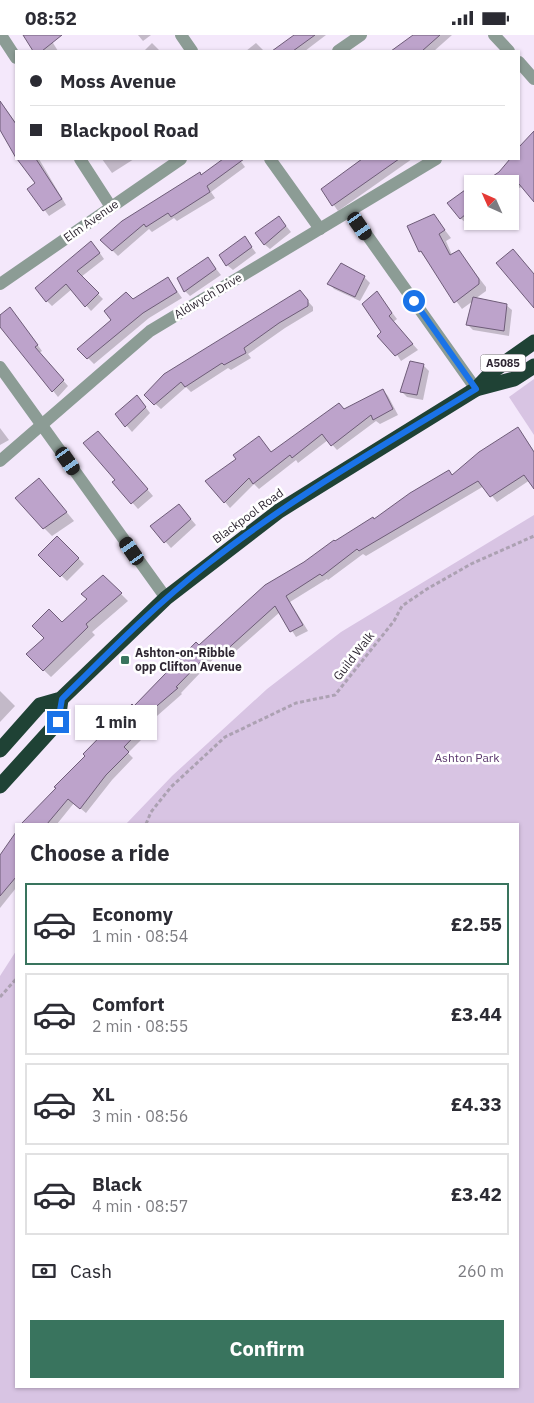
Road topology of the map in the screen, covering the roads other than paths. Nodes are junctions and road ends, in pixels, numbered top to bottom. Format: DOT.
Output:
graph roads {
  1 [pos="1,35"];
  2 [pos="181,35"];
  3 [pos="361,35"];
  4 [pos="494,35"];
  5 [pos="191,50"];
  6 [pos="339,50"];
  7 [pos="508,50"];
  8 [pos="15,56"];
  9 [pos="520,63"];
  10 [pos="534,79"];
  11 [pos="81,160"];
  12 [pos="180,160"];
  13 [pos="271,160"];
  14 [pos="434,160"];
  15 [pos="111,207"];
  16 [pos="350,211"];
  17 [pos="320,229"];
  18 [pos="0,284"];
  19 [pos="534,342"];
  20 [pos="534,365"];
  21 [pos="0,367"];
  22 [pos="476,389"];
  23 [pos="42,424"];
  24 [pos="0,461"];
  25 [pos="166,598"];
  26 [pos="62,699"];
  27 [pos="0,750"];
  28 [pos="0,786"];
  1 -- 8 [label="street"];
  2 -- 5 [label="street"];
  3 -- 6 [label="street"];
  4 -- 7 [label="street"];
  9 -- 10 [label="street"];
  11 -- 15 [label="street"];
  12 -- 15 [label="street, Elm Avenue"];
  13 -- 17 [label="street"];
  14 -- 16 [label="street, Aldwych Drive"];
  15 -- 18 [label="street, Elm Avenue"];
  16 -- 17 [label="street, Aldwych Drive"];
  16 -- 22 [label="street"];
  17 -- 23 [label="street, Aldwych Drive"];
  19 -- 22 [label="highway, Blackpool Road / A5085"];
  20 -- 22 [label="highway, Blackpool Road / A5085"];
  21 -- 23 [label="street"];
  22 -- 25 [label="highway, Blackpool Road / A5085"];
  23 -- 24 [label="street, Aldwych Drive"];
  23 -- 25 [label="street"];
  25 -- 26 [label="highway, Blackpool Road / A5085"];
  26 -- 27 [label="highway, Blackpool Road / A5085"];
  26 -- 28 [label="highway"];
}
